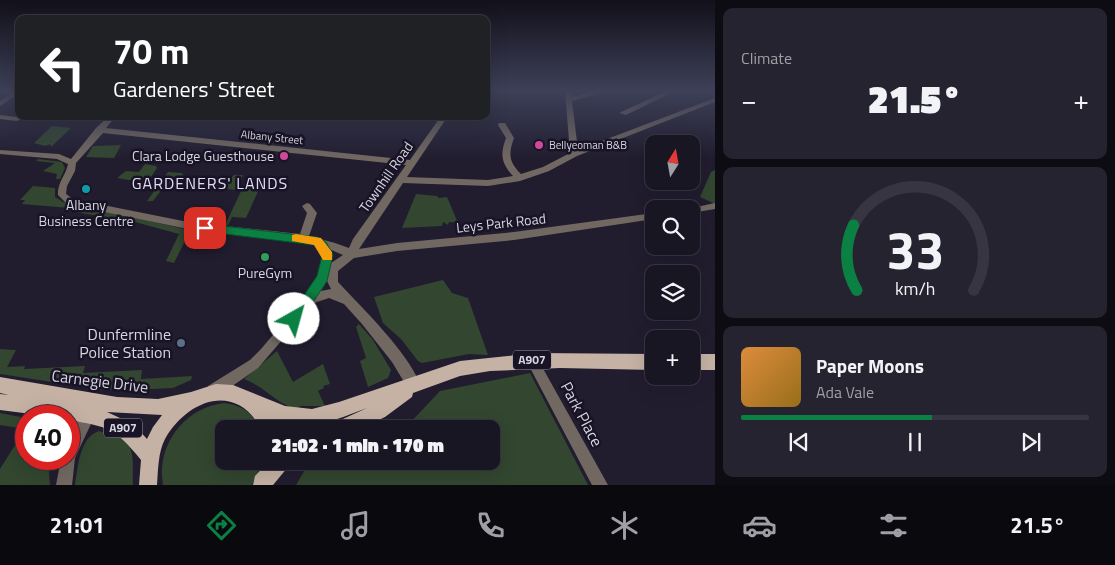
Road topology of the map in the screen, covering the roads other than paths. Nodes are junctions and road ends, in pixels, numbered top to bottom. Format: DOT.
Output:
graph roads {
  1 [pos="570,114"];
  2 [pos="679,114"];
  3 [pos="0,117"];
  4 [pos="15,117"];
  5 [pos="109,120"];
  6 [pos="442,120"];
  7 [pos="502,124"];
  8 [pos="98,130"];
  9 [pos="0,152"];
  10 [pos="574,154"];
  11 [pos="72,162"];
  12 [pos="413,163"];
  13 [pos="520,178"];
  14 [pos="402,180"];
  15 [pos="308,206"];
  16 [pos="715,206"];
  17 [pos="700,208"];
  18 [pos="645,217"];
  19 [pos="303,239"];
  20 [pos="317,241"];
  21 [pos="351,254"];
  22 [pos="333,267"];
  23 [pos="322,278"];
  24 [pos="310,299"];
  25 [pos="349,302"];
  26 [pos="532,360"];
  27 [pos="645,362"];
  28 [pos="700,362"];
  29 [pos="715,362"];
  30 [pos="0,385"];
  31 [pos="414,385"];
  32 [pos="212,392"];
  33 [pos="195,399"];
  34 [pos="251,399"];
  35 [pos="0,402"];
  36 [pos="92,408"];
  37 [pos="268,420"];
  38 [pos="359,420"];
  39 [pos="80,432"];
  40 [pos="150,456"];
  41 [pos="66,470"];
  42 [pos="267,470"];
  43 [pos="274,470"];
  44 [pos="262,484"];
  45 [pos="64,485"];
  46 [pos="148,485"];
  47 [pos="600,485"];
  1 -- 10 [label="street"];
  2 -- 10 [label="street"];
  3 -- 4 [label="street"];
  5 -- 8 [label="street"];
  6 -- 12 [label="street, Townhill Road"];
  7 -- 13 [label="street"];
  8 -- 11 [label="street"];
  8 -- 12 [label="street, Albany Street"];
  9 -- 11 [label="street"];
  10 -- 13 [label="street"];
  11 -- 19 [label="street"];
  12 -- 14 [label="street, Townhill Road"];
  13 -- 14 [label="street"];
  14 -- 21 [label="street, Townhill Road"];
  15 -- 19 [label="street"];
  16 -- 17 [label="street"];
  18 -- 21 [label="street, Leys Park Road"];
  19 -- 20 [label="street"];
  20 -- 21 [label="street"];
  20 -- 23 [label="street"];
  21 -- 22 [label="street"];
  22 -- 23 [label="street"];
  22 -- 25 [label="street"];
  23 -- 24 [label="street"];
  24 -- 25 [label="street"];
  24 -- 32 [label="street"];
  25 -- 31 [label="street"];
  26 -- 27 [label="main road, A907"];
  26 -- 31 [label="main road, A907"];
  26 -- 47 [label="street, Park Place"];
  28 -- 29 [label="main road"];
  30 -- 36 [label="main road, Carnegie Drive / A907"];
  31 -- 34 [label="main road, A907"];
  31 -- 38 [label="main road, A907"];
  32 -- 33 [label="main road, A907"];
  32 -- 34 [label="main road, A907"];
  33 -- 36 [label="main road, Carnegie Drive / A907"];
  33 -- 40 [label="main road, A907"];
  34 -- 37 [label="main road"];
  35 -- 36 [label="main road, Carnegie Drive / A907"];
  36 -- 39 [label="street"];
  36 -- 40 [label="main road, Carnegie Drive / A907"];
  40 -- 46 [label="main road, A907"];
  41 -- 45 [label="street"];
  42 -- 44 [label="main road"];
  43 -- 44 [label="main road"];
}
